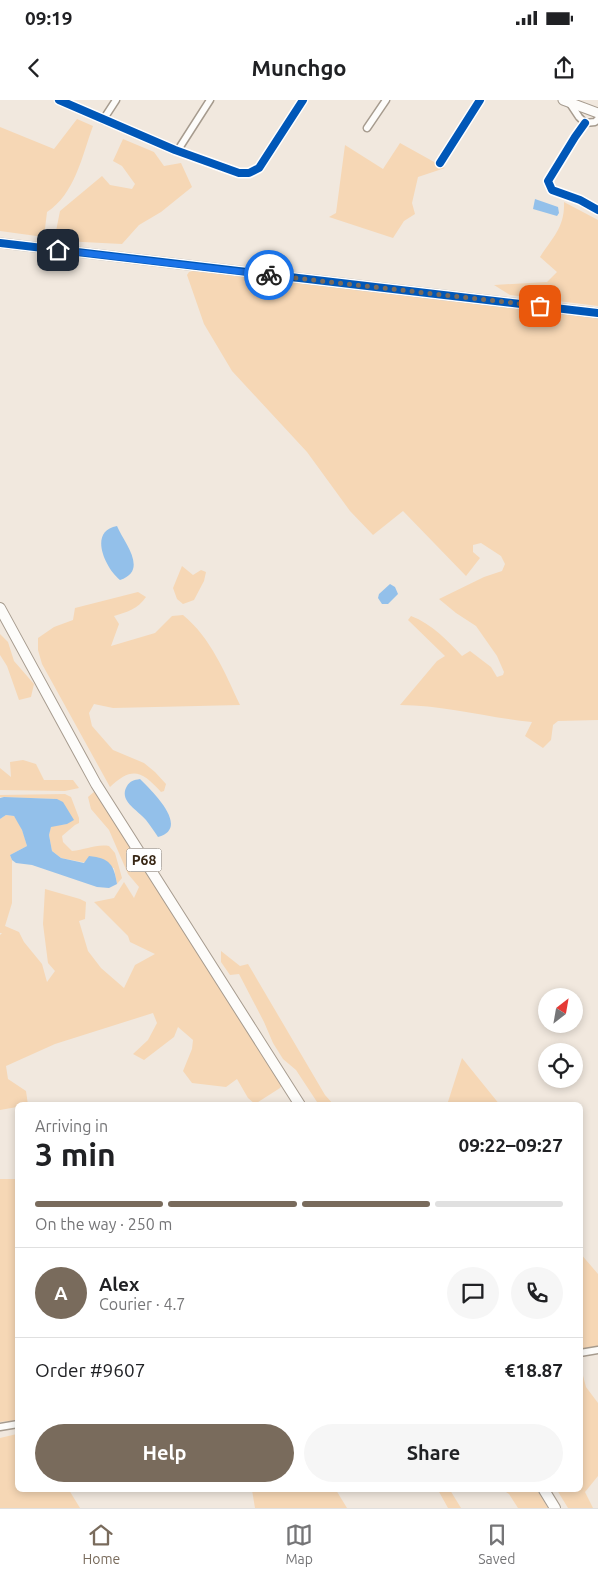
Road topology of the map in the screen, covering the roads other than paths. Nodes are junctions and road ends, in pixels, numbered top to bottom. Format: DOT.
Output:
graph roads {
  1 [pos="59,100"];
  2 [pos="116,100"];
  3 [pos="210,100"];
  4 [pos="303,100"];
  5 [pos="386,100"];
  6 [pos="480,100"];
  7 [pos="567,102"];
  8 [pos="598,113"];
  9 [pos="598,119"];
  10 [pos="103,120"];
  11 [pos="586,124"];
  12 [pos="367,128"];
  13 [pos="178,150"];
  14 [pos="440,163"];
  15 [pos="598,210"];
  16 [pos="0,244"];
  17 [pos="598,313"];
  18 [pos="0,608"];
  19 [pos="298,1102"];
  20 [pos="598,1350"];
  21 [pos="583,1352"];
  22 [pos="15,1424"];
  23 [pos="0,1426"];
  24 [pos="545,1492"];
  25 [pos="555,1508"];
  1 -- 10 [label="street"];
  2 -- 10 [label="street"];
  3 -- 13 [label="street"];
  4 -- 13 [label="street"];
  5 -- 12 [label="street"];
  6 -- 14 [label="street"];
  7 -- 8 [label="main road"];
  7 -- 11 [label="street"];
  9 -- 11 [label="street"];
  10 -- 13 [label="street"];
  11 -- 15 [label="street"];
  16 -- 17 [label="main road"];
  18 -- 19 [label="main road, P68"];
  20 -- 21 [label="street"];
  22 -- 23 [label="street"];
  24 -- 25 [label="main road"];
}
